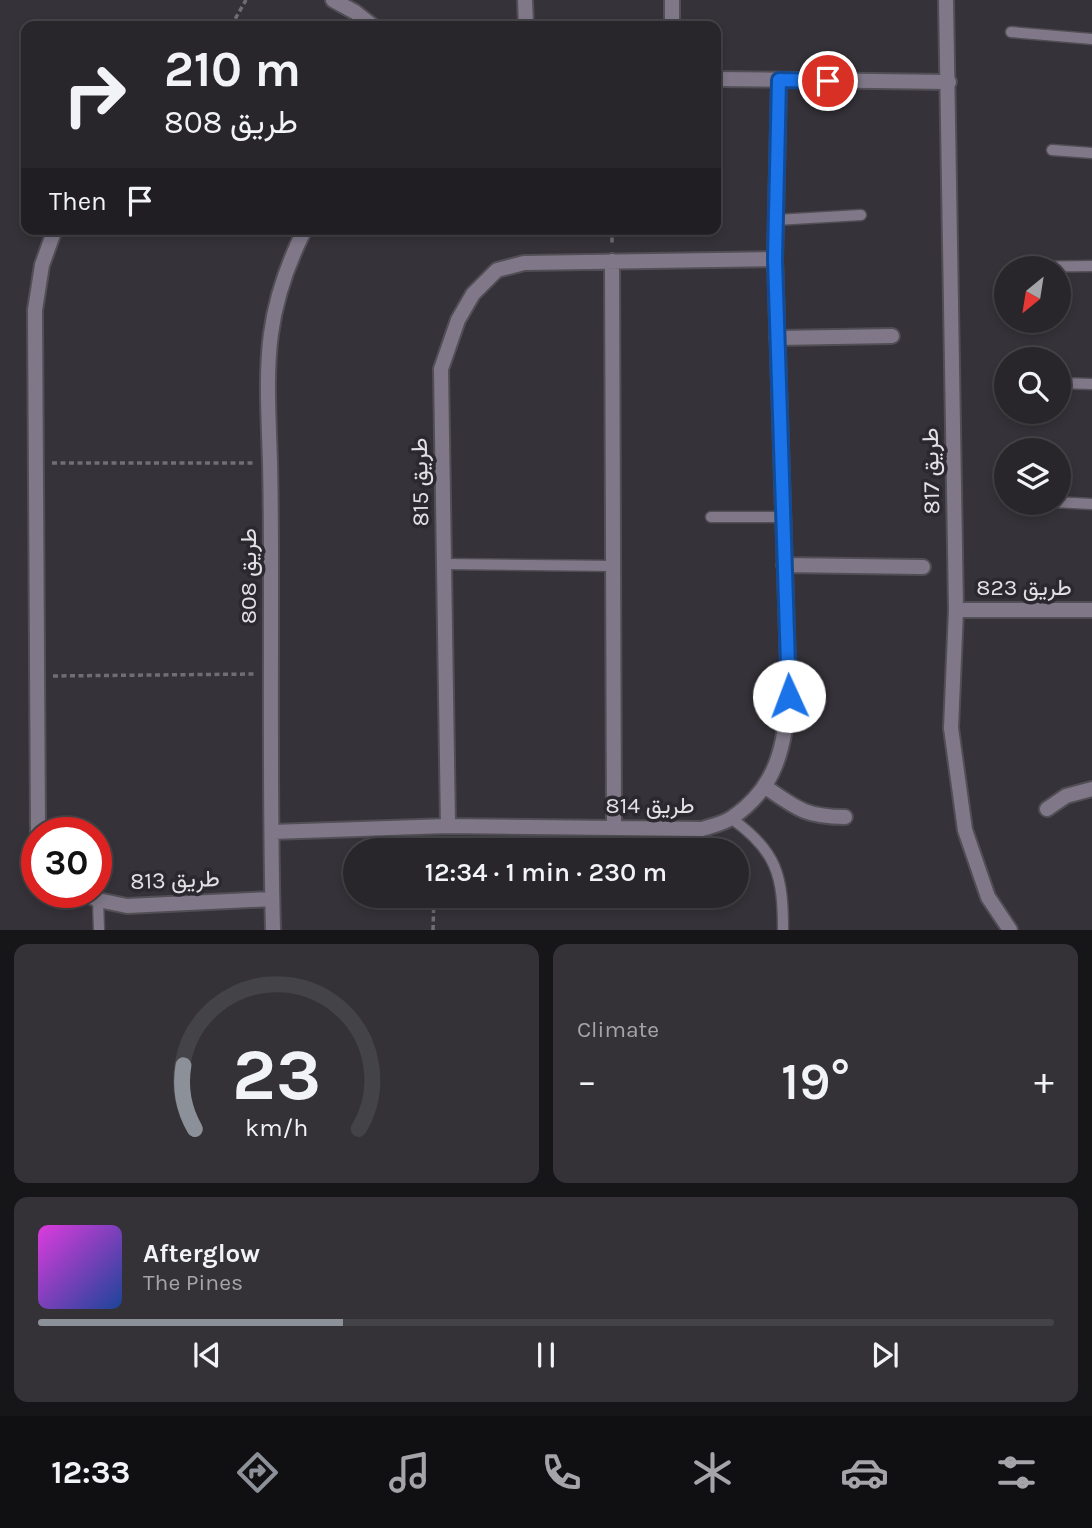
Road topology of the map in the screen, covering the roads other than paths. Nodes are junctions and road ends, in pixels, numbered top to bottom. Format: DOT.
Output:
graph roads {
  1 [pos="333,0"];
  2 [pos="525,0"];
  3 [pos="671,0"];
  4 [pos="946,0"];
  5 [pos="367,21"];
  6 [pos="526,21"];
  7 [pos="672,21"];
  8 [pos="1011,32"];
  9 [pos="1092,39"];
  10 [pos="721,79"];
  11 [pos="779,80"];
  12 [pos="949,82"];
  13 [pos="1052,150"];
  14 [pos="1092,153"];
  15 [pos="861,215"];
  16 [pos="776,220"];
  17 [pos="53,235"];
  18 [pos="302,235"];
  19 [pos="775,259"];
  20 [pos="612,261"];
  21 [pos="1071,266"];
  22 [pos="1092,266"];
  23 [pos="892,336"];
  24 [pos="777,338"];
  25 [pos="1071,383"];
  26 [pos="1092,384"];
  27 [pos="1071,503"];
  28 [pos="1092,504"];
  29 [pos="711,517"];
  30 [pos="783,517"];
  31 [pos="444,564"];
  32 [pos="784,565"];
  33 [pos="614,566"];
  34 [pos="923,567"];
  35 [pos="956,610"];
  36 [pos="1092,610"];
  37 [pos="764,786"];
  38 [pos="1092,789"];
  39 [pos="1047,809"];
  40 [pos="38,817"];
  41 [pos="845,817"];
  42 [pos="732,819"];
  43 [pos="448,826"];
  44 [pos="614,827"];
  45 [pos="272,832"];
  46 [pos="272,899"];
  47 [pos="112,903"];
  48 [pos="98,908"];
  49 [pos="99,929"];
  50 [pos="273,929"];
  51 [pos="783,929"];
  52 [pos="1010,929"];
  1 -- 5 [label="street"];
  2 -- 6 [label="street"];
  3 -- 7 [label="street"];
  4 -- 12 [label="street, طريق 817"];
  8 -- 9 [label="lane"];
  10 -- 11 [label="street"];
  11 -- 12 [label="street"];
  11 -- 16 [label="street, طريق 814"];
  12 -- 35 [label="street, طريق 817"];
  13 -- 14 [label="lane"];
  15 -- 16 [label="lane"];
  16 -- 19 [label="street, طريق 814"];
  17 -- 40 [label="street"];
  18 -- 45 [label="street, طريق 808"];
  19 -- 20 [label="street, طريق 815"];
  19 -- 24 [label="street, طريق 814"];
  20 -- 31 [label="street, طريق 815"];
  20 -- 33 [label="street"];
  21 -- 22 [label="lane"];
  23 -- 24 [label="street"];
  24 -- 30 [label="street, طريق 814"];
  25 -- 26 [label="lane"];
  27 -- 28 [label="lane"];
  29 -- 30 [label="lane"];
  30 -- 32 [label="street, طريق 814"];
  31 -- 33 [label="lane"];
  31 -- 43 [label="street, طريق 815"];
  32 -- 34 [label="street"];
  32 -- 37 [label="street, طريق 814"];
  33 -- 44 [label="street"];
  35 -- 36 [label="street, طريق 823"];
  35 -- 52 [label="street, طريق 817"];
  37 -- 41 [label="street"];
  37 -- 42 [label="street, طريق 814"];
  38 -- 39 [label="street"];
  42 -- 44 [label="street, طريق 814"];
  42 -- 51 [label="lane"];
  43 -- 44 [label="street, طريق 814"];
  43 -- 45 [label="street, طريق 814"];
  45 -- 46 [label="street, طريق 808"];
  46 -- 47 [label="street, طريق 813"];
  46 -- 50 [label="street, طريق 808"];
  48 -- 49 [label="lane"];
}
